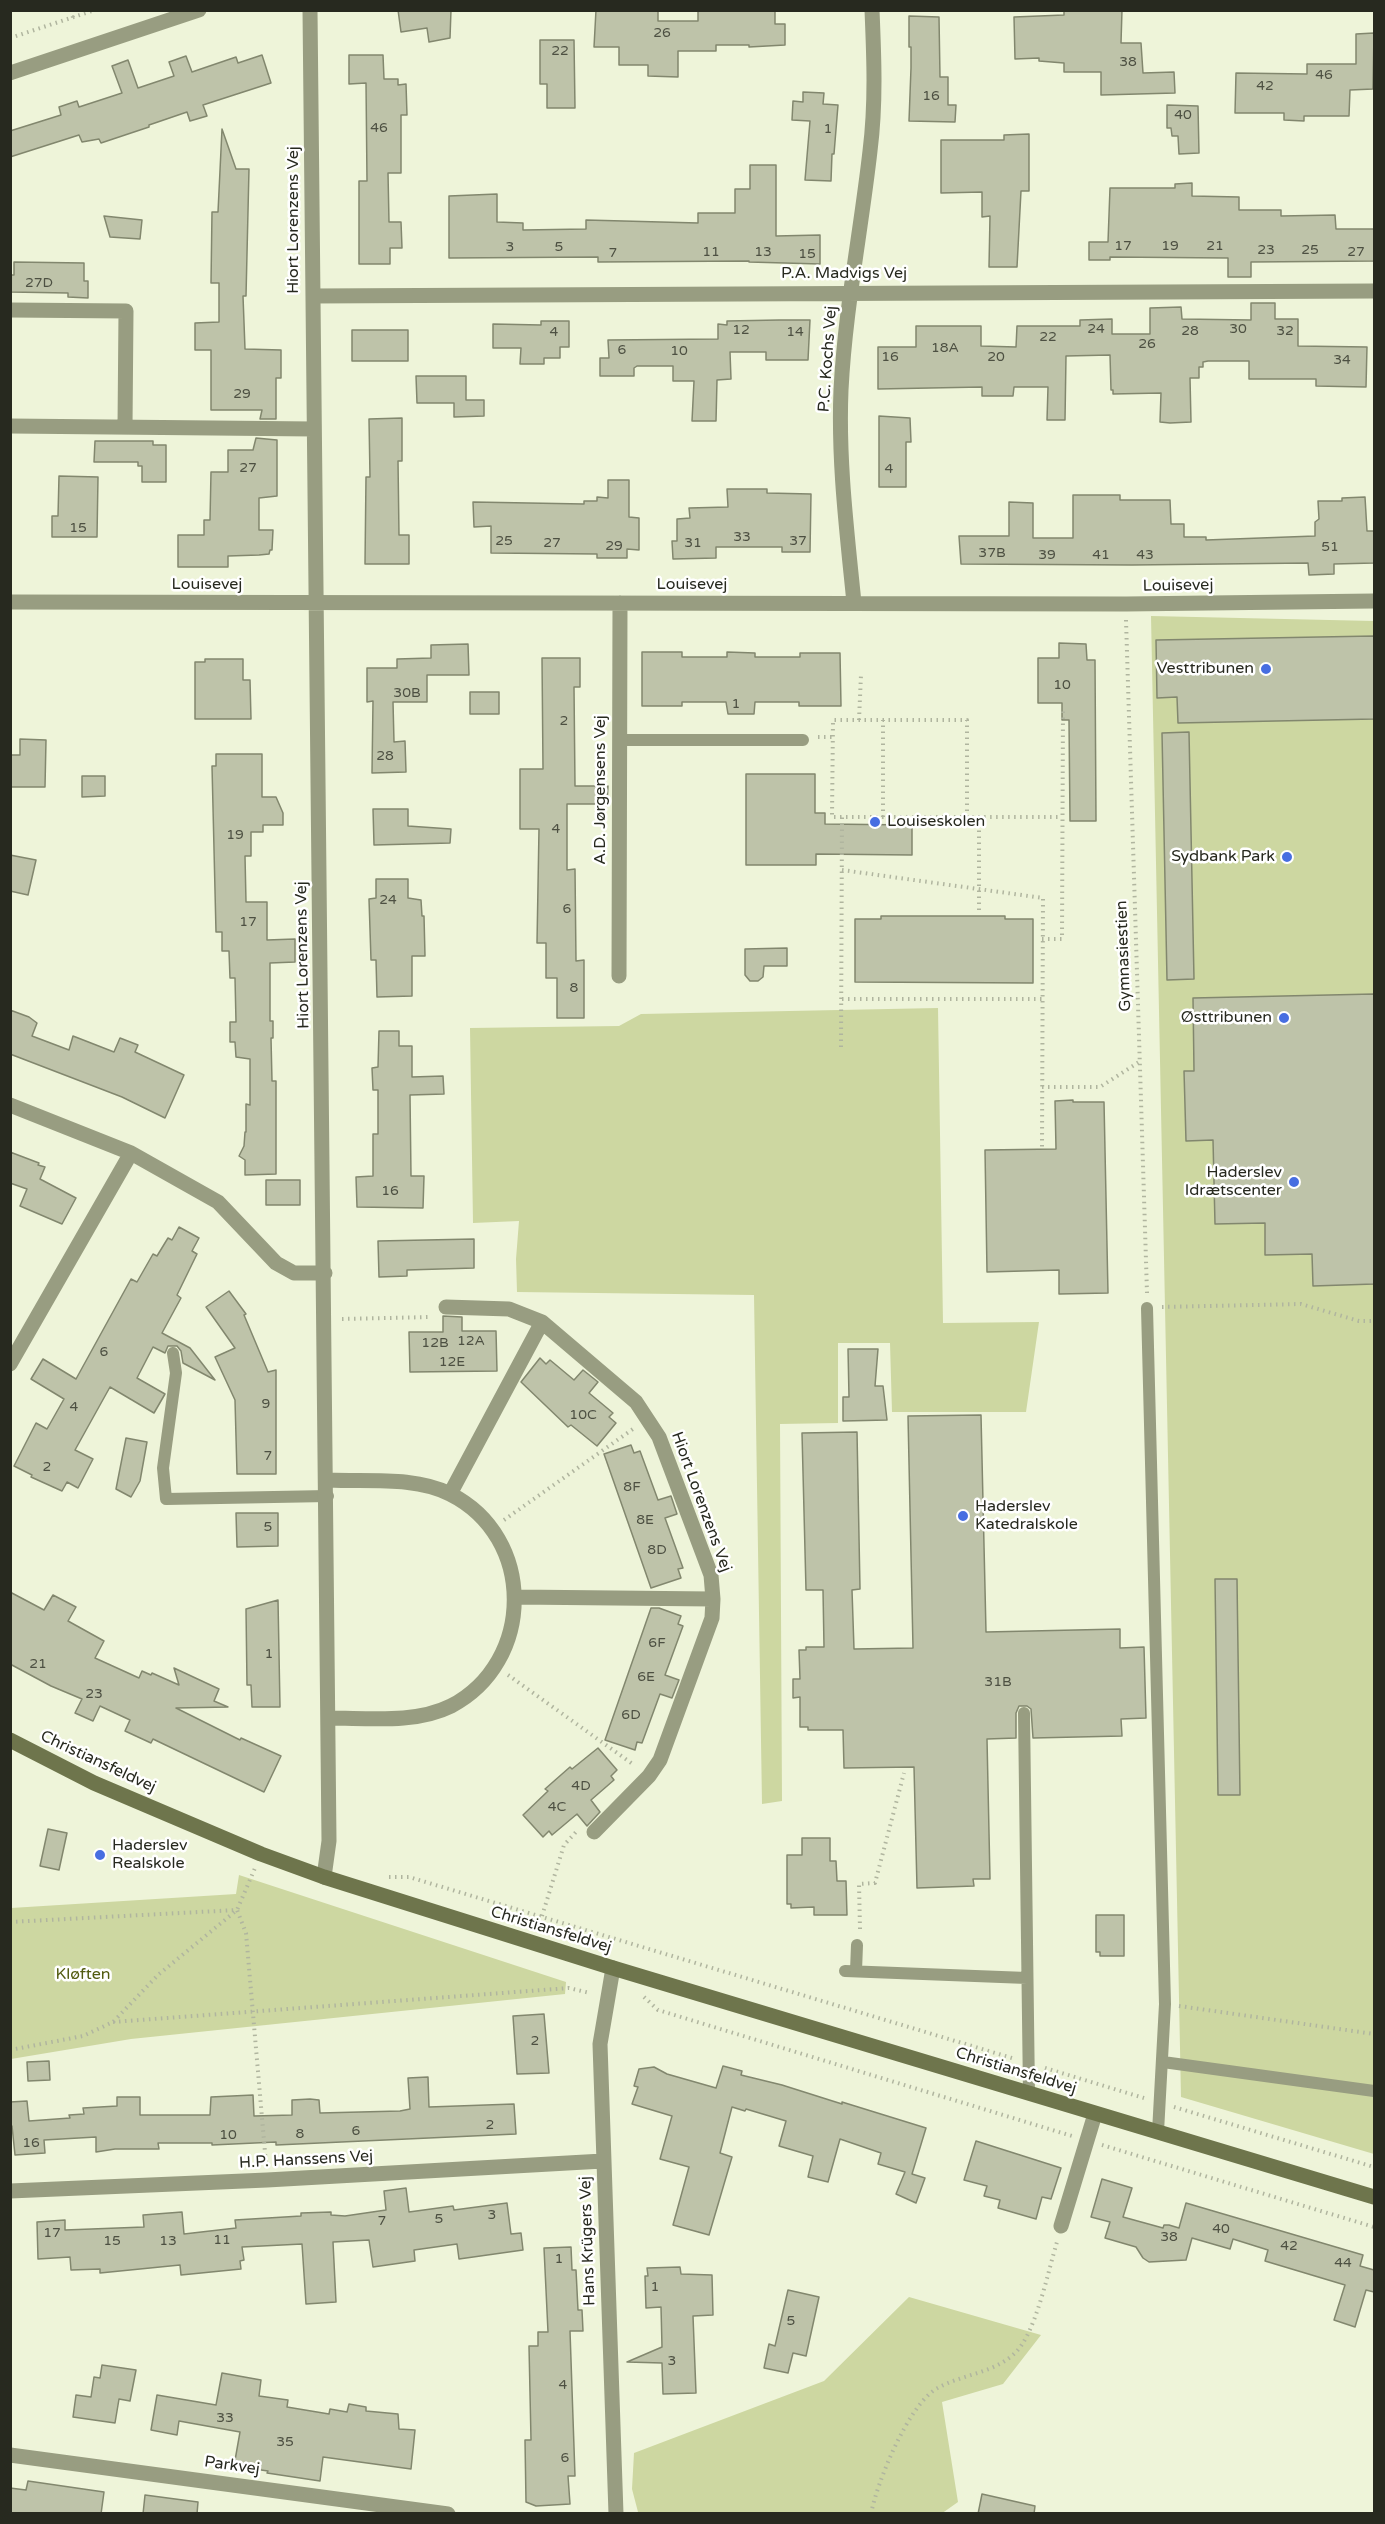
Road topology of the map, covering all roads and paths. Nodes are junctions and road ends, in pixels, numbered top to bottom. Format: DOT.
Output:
graph roads {
  1 [pos="72,10"];
  2 [pos="95,10"];
  3 [pos="199,10"];
  4 [pos="310,10"];
  5 [pos="872,10"];
  6 [pos="73,18"];
  7 [pos="10,38"];
  8 [pos="10,73"];
  9 [pos="1374,291"];
  10 [pos="850,292"];
  11 [pos="313,296"];
  12 [pos="10,310"];
  13 [pos="10,426"];
  14 [pos="125,427"];
  15 [pos="314,429"];
  16 [pos="1374,601"];
  17 [pos="10,602"];
  18 [pos="317,603"];
  19 [pos="620,603"];
  20 [pos="854,603"];
  21 [pos="1126,604"];
  22 [pos="861,675"];
  23 [pos="1063,708"];
  24 [pos="860,720"];
  25 [pos="883,720"];
  26 [pos="620,740"];
  27 [pos="803,740"];
  28 [pos="842,817"];
  29 [pos="883,817"];
  30 [pos="967,817"];
  31 [pos="979,817"];
  32 [pos="1062,818"];
  33 [pos="842,870"];
  34 [pos="979,890"];
  35 [pos="979,910"];
  36 [pos="1042,939"];
  37 [pos="619,976"];
  38 [pos="842,999"];
  39 [pos="1042,999"];
  40 [pos="842,1047"];
  41 [pos="1140,1062"];
  42 [pos="1042,1087"];
  43 [pos="10,1106"];
  44 [pos="1042,1148"];
  45 [pos="131,1153"];
  46 [pos="325,1273"];
  47 [pos="446,1307"];
  48 [pos="1147,1308"];
  49 [pos="326,1319"];
  50 [pos="1374,1321"];
  51 [pos="542,1322"];
  52 [pos="173,1353"];
  53 [pos="10,1364"];
  54 [pos="648,1419"];
  55 [pos="329,1480"];
  56 [pos="450,1494"];
  57 [pos="328,1496"];
  58 [pos="491,1529"];
  59 [pos="516,1597"];
  60 [pos="713,1599"];
  61 [pos="495,1666"];
  62 [pos="1024,1713"];
  63 [pos="329,1718"];
  64 [pos="10,1740"];
  65 [pos="904,1773"];
  66 [pos="650,1776"];
  67 [pos="594,1832"];
  68 [pos="261,1854"];
  69 [pos="324,1877"];
  70 [pos="387,1877"];
  71 [pos="237,1910"];
  72 [pos="542,1916"];
  73 [pos="10,1922"];
  74 [pos="857,1945"];
  75 [pos="613,1968"];
  76 [pos="1027,1978"];
  77 [pos="636,1989"];
  78 [pos="608,1997"];
  79 [pos="1165,2004"];
  80 [pos="253,2013"];
  81 [pos="113,2022"];
  82 [pos="1374,2034"];
  83 [pos="10,2050"];
  84 [pos="1163,2062"];
  85 [pos="1028,2063"];
  86 [pos="1374,2091"];
  87 [pos="1029,2094"];
  88 [pos="1160,2103"];
  89 [pos="1095,2114"];
  90 [pos="1158,2132"];
  91 [pos="1087,2141"];
  92 [pos="603,2161"];
  93 [pos="1374,2167"];
  94 [pos="267,2180"];
  95 [pos="10,2191"];
  96 [pos="1374,2197"];
  97 [pos="1061,2226"];
  98 [pos="1374,2227"];
  99 [pos="10,2455"];
  100 [pos="448,2514"];
  101 [pos="616,2514"];
  102 [pos="871,2514"];
  1 -- 6 [label="path"];
  2 -- 6 [label="path"];
  3 -- 8 [label="street"];
  4 -- 11 [label="street, Hiort Lorenzens Vej"];
  5 -- 10 [label="street, P.C. Kochs Vej"];
  6 -- 7 [label="path"];
  9 -- 10 [label="street, P.A. Madvigs Vej"];
  10 -- 11 [label="street, P.A. Madvigs Vej"];
  10 -- 20 [label="street, P.C. Kochs Vej"];
  11 -- 15 [label="street, Hiort Lorenzens Vej"];
  12 -- 14 [label="street"];
  13 -- 14 [label="street"];
  14 -- 15 [label="street"];
  15 -- 18 [label="street, Hiort Lorenzens Vej"];
  16 -- 21 [label="street, Louisevej"];
  17 -- 18 [label="street, Louisevej"];
  18 -- 19 [label="street, Louisevej"];
  18 -- 46 [label="street, Hiort Lorenzens Vej"];
  19 -- 20 [label="street, Louisevej"];
  19 -- 26 [label="street, A.D. Jørgensens Vej"];
  20 -- 21 [label="street, Louisevej"];
  21 -- 41 [label="path, Gymnasiestien"];
  22 -- 24 [label="path"];
  23 -- 32 [label="path"];
  24 -- 25 [label="path"];
  24 -- 28 [label="path"];
  25 -- 29 [label="path"];
  25 -- 30 [label="path"];
  26 -- 27 [label="lane"];
  26 -- 37 [label="street, A.D. Jørgensens Vej"];
  28 -- 29 [label="path"];
  28 -- 33 [label="path"];
  29 -- 30 [label="path"];
  30 -- 31 [label="path"];
  31 -- 32 [label="path"];
  31 -- 34 [label="path"];
  32 -- 36 [label="path"];
  33 -- 34 [label="path"];
  33 -- 38 [label="path"];
  34 -- 35 [label="path"];
  34 -- 36 [label="path"];
  36 -- 39 [label="path"];
  38 -- 39 [label="path"];
  38 -- 40 [label="path"];
  39 -- 42 [label="path"];
  41 -- 42 [label="path"];
  41 -- 48 [label="path, Gymnasiestien"];
  42 -- 44 [label="path"];
  43 -- 45 [label="street"];
  45 -- 46 [label="street"];
  45 -- 53 [label="street"];
  46 -- 49 [label="street, Hiort Lorenzens Vej"];
  47 -- 49 [label="path"];
  47 -- 51 [label="street, Hiort Lorenzens Vej"];
  48 -- 50 [label="path"];
  48 -- 79 [label="lane"];
  49 -- 55 [label="street, Hiort Lorenzens Vej"];
  51 -- 54 [label="street, Hiort Lorenzens Vej"];
  51 -- 56 [label="street"];
  52 -- 57 [label="lane"];
  54 -- 58 [label="path"];
  54 -- 60 [label="street, Hiort Lorenzens Vej"];
  55 -- 56 [label="street"];
  55 -- 57 [label="street, Hiort Lorenzens Vej"];
  56 -- 58 [label="street"];
  57 -- 63 [label="street, Hiort Lorenzens Vej"];
  58 -- 59 [label="street"];
  59 -- 60 [label="street"];
  59 -- 61 [label="street"];
  60 -- 66 [label="street, Hiort Lorenzens Vej"];
  61 -- 63 [label="street"];
  61 -- 66 [label="path"];
  62 -- 76 [label="lane"];
  63 -- 69 [label="street, Hiort Lorenzens Vej"];
  64 -- 68 [label="street, Christiansfeldvej"];
  65 -- 74 [label="path"];
  66 -- 67 [label="street, Hiort Lorenzens Vej"];
  67 -- 72 [label="path"];
  68 -- 69 [label="street, Christiansfeldvej"];
  68 -- 71 [label="path"];
  69 -- 75 [label="street, Christiansfeldvej"];
  70 -- 72 [label="path"];
  71 -- 73 [label="path"];
  71 -- 80 [label="path"];
  71 -- 81 [label="path"];
  72 -- 85 [label="path"];
  74 -- 76 [label="lane"];
  75 -- 78 [label="street, Hans Krügers Vej"];
  75 -- 87 [label="street, Christiansfeldvej"];
  76 -- 85 [label="lane"];
  77 -- 91 [label="path"];
  78 -- 80 [label="path"];
  78 -- 92 [label="street, Hans Krügers Vej"];
  79 -- 82 [label="path"];
  79 -- 84 [label="lane"];
  80 -- 81 [label="path"];
  80 -- 94 [label="path"];
  81 -- 83 [label="path"];
  84 -- 86 [label="lane"];
  84 -- 88 [label="lane"];
  85 -- 87 [label="lane"];
  85 -- 88 [label="path"];
  87 -- 89 [label="street, Christiansfeldvej"];
  88 -- 90 [label="lane"];
  88 -- 93 [label="path"];
  89 -- 90 [label="street, Christiansfeldvej"];
  89 -- 91 [label="street"];
  90 -- 96 [label="street, Christiansfeldvej"];
  91 -- 97 [label="street"];
  91 -- 98 [label="path"];
  92 -- 94 [label="street, H.P. Hanssens Vej"];
  92 -- 101 [label="street, Hans Krügers Vej"];
  94 -- 95 [label="street, H.P. Hanssens Vej"];
  97 -- 102 [label="path"];
  99 -- 100 [label="street, Parkvej"];
}
